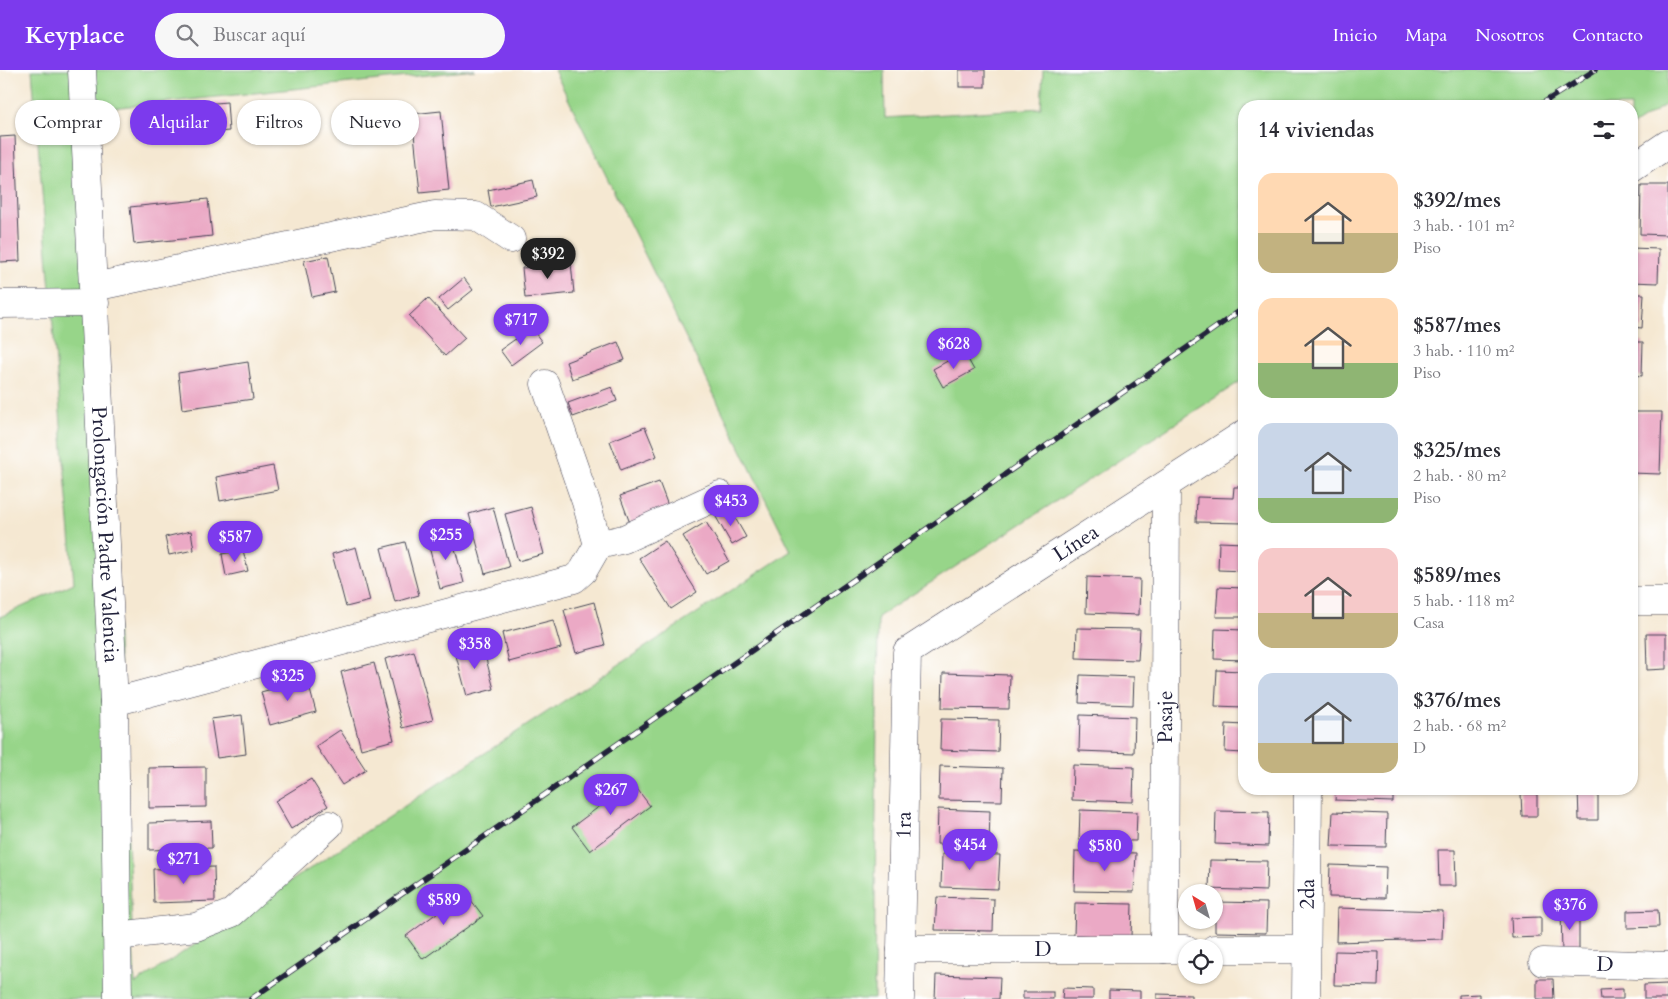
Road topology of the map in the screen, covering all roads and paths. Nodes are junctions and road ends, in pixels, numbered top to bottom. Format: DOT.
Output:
graph roads {
  1 [pos="82,70"];
  2 [pos="1668,144"];
  3 [pos="1638,164"];
  4 [pos="511,239"];
  5 [pos="95,295"];
  6 [pos="0,304"];
  7 [pos="545,384"];
  8 [pos="1238,438"];
  9 [pos="1166,485"];
  10 [pos="720,495"];
  11 [pos="598,544"];
  12 [pos="1638,601"];
  13 [pos="1668,601"];
  14 [pos="907,652"];
  15 [pos="114,702"];
  16 [pos="1308,795"];
  17 [pos="329,825"];
  18 [pos="117,936"];
  19 [pos="901,949"];
  20 [pos="1175,949"];
  21 [pos="1223,949"];
  22 [pos="1306,949"];
  23 [pos="1543,962"];
  24 [pos="1668,966"];
  25 [pos="118,999"];
  26 [pos="900,999"];
  27 [pos="1306,999"];
  1 -- 5 [label="street, Prolongación Padre Valencia"];
  2 -- 3 [label="street"];
  4 -- 5 [label="street"];
  5 -- 6 [label="street"];
  5 -- 15 [label="street, Prolongación Padre Valencia"];
  7 -- 11 [label="street"];
  8 -- 9 [label="street, Línea"];
  9 -- 14 [label="street, Línea"];
  9 -- 20 [label="street, Pasaje"];
  10 -- 11 [label="street"];
  11 -- 15 [label="street"];
  12 -- 13 [label="street"];
  14 -- 19 [label="street, 1ra"];
  15 -- 18 [label="street, Prolongación Padre Valencia"];
  16 -- 22 [label="street, 2da"];
  17 -- 18 [label="street"];
  18 -- 25 [label="street, Prolongación Padre Valencia"];
  19 -- 20 [label="street, D"];
  19 -- 26 [label="street, 1ra"];
  21 -- 22 [label="street"];
  22 -- 27 [label="street, 2da"];
  23 -- 24 [label="street, D"];
}
